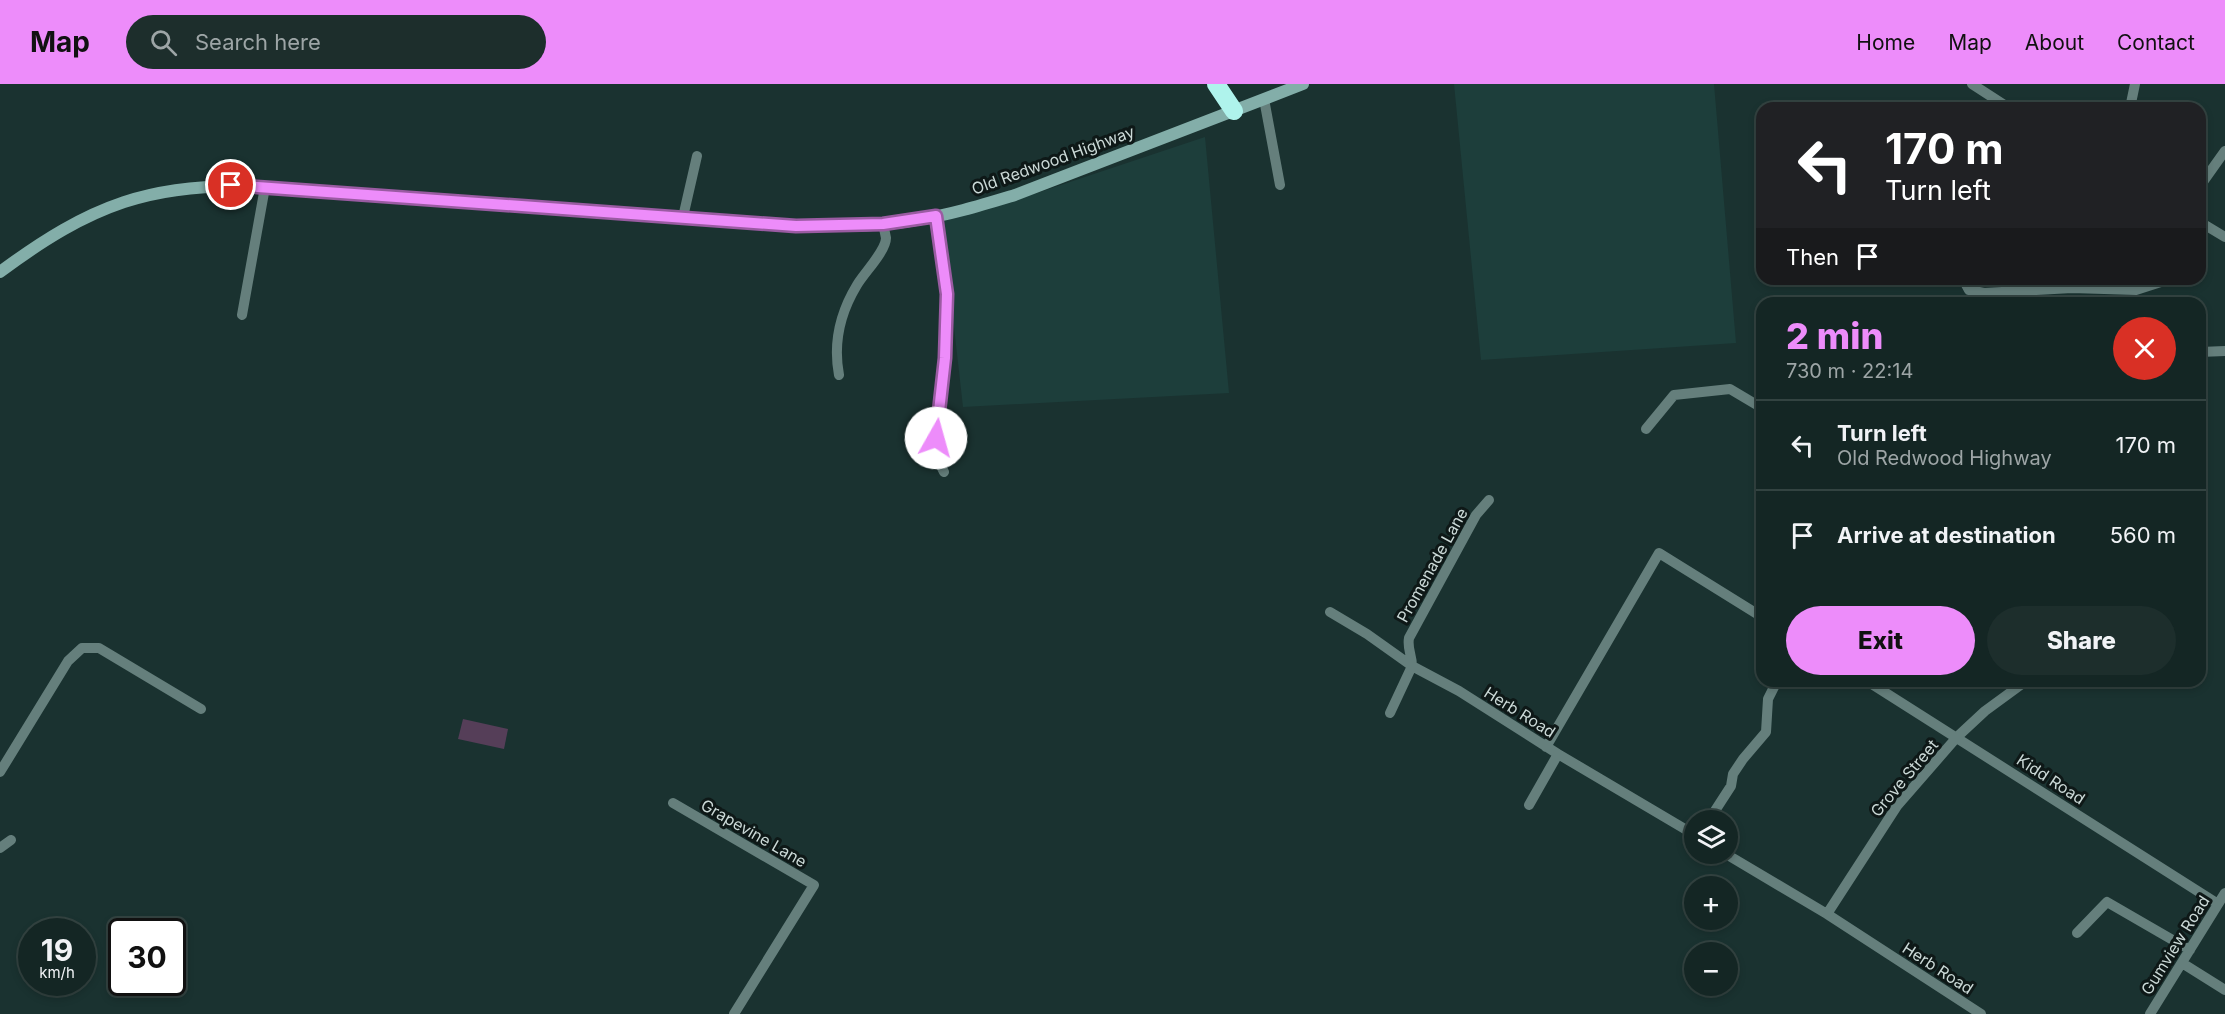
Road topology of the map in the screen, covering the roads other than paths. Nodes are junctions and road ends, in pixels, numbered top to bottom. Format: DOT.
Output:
graph roads {
  1 [pos="1216,84"];
  2 [pos="1227,84"];
  3 [pos="1303,84"];
  4 [pos="1972,84"];
  5 [pos="2135,84"];
  6 [pos="1264,99"];
  7 [pos="1997,102"];
  8 [pos="2131,102"];
  9 [pos="1234,111"];
  10 [pos="698,156"];
  11 [pos="2223,157"];
  12 [pos="2206,178"];
  13 [pos="1280,185"];
  14 [pos="265,187"];
  15 [pos="936,216"];
  16 [pos="683,217"];
  17 [pos="883,224"];
  18 [pos="2206,226"];
  19 [pos="2225,237"];
  20 [pos="0,272"];
  21 [pos="1966,285"];
  22 [pos="2054,285"];
  23 [pos="2090,285"];
  24 [pos="2152,285"];
  25 [pos="242,315"];
  26 [pos="2225,351"];
  27 [pos="2206,352"];
  28 [pos="839,375"];
  29 [pos="1756,404"];
  30 [pos="1646,429"];
  31 [pos="944,472"];
  32 [pos="1489,500"];
  33 [pos="1330,612"];
  34 [pos="1756,612"];
  35 [pos="1412,666"];
  36 [pos="1774,687"];
  37 [pos="1877,687"];
  38 [pos="2018,687"];
  39 [pos="201,709"];
  40 [pos="1390,713"];
  41 [pos="1958,736"];
  42 [pos="1546,747"];
  43 [pos="1558,754"];
  44 [pos="0,772"];
  45 [pos="673,803"];
  46 [pos="1529,805"];
  47 [pos="1715,810"];
  48 [pos="1684,828"];
  49 [pos="11,840"];
  50 [pos="0,848"];
  51 [pos="1738,861"];
  52 [pos="2225,893"];
  53 [pos="2218,904"];
  54 [pos="1827,914"];
  55 [pos="2077,933"];
  56 [pos="2190,950"];
  57 [pos="2182,963"];
  58 [pos="2225,990"];
  59 [pos="734,1014"];
  60 [pos="1981,1014"];
  61 [pos="2150,1014"];
  1 -- 9 [label="highway"];
  2 -- 9 [label="highway"];
  3 -- 6 [label="main road, Old Redwood Highway"];
  4 -- 7 [label="street"];
  5 -- 8 [label="street"];
  6 -- 9 [label="main road, Old Redwood Highway"];
  6 -- 13 [label="street"];
  9 -- 15 [label="main road, Old Redwood Highway"];
  10 -- 16 [label="street"];
  11 -- 12 [label="street"];
  14 -- 16 [label="main road, Old Redwood Highway"];
  14 -- 20 [label="main road, Old Redwood Highway"];
  14 -- 25 [label="street"];
  15 -- 17 [label="main road, Old Redwood Highway"];
  15 -- 31 [label="street"];
  16 -- 17 [label="main road, Old Redwood Highway"];
  17 -- 28 [label="street"];
  18 -- 19 [label="street"];
  21 -- 22 [label="street"];
  23 -- 24 [label="street"];
  26 -- 27 [label="street"];
  29 -- 30 [label="street"];
  32 -- 35 [label="street, Promenade Lane"];
  33 -- 35 [label="street, Herb Road"];
  34 -- 42 [label="street"];
  35 -- 40 [label="street"];
  35 -- 42 [label="street, Herb Road"];
  36 -- 47 [label="street"];
  37 -- 41 [label="street, Kidd Road"];
  38 -- 41 [label="street, Grove Street"];
  39 -- 44 [label="street"];
  41 -- 53 [label="street, Kidd Road"];
  41 -- 54 [label="street, Grove Street"];
  42 -- 43 [label="street, Herb Road"];
  43 -- 46 [label="street"];
  43 -- 48 [label="street, Herb Road"];
  45 -- 59 [label="street, Grapevine Lane"];
  49 -- 50 [label="street"];
  51 -- 54 [label="street, Herb Road"];
  52 -- 53 [label="street, Gumview Road"];
  53 -- 56 [label="street, Gumview Road"];
  54 -- 60 [label="street, Herb Road"];
  55 -- 56 [label="street"];
  56 -- 57 [label="street, Gumview Road"];
  57 -- 58 [label="street"];
  57 -- 61 [label="street, Gumview Road"];
}
